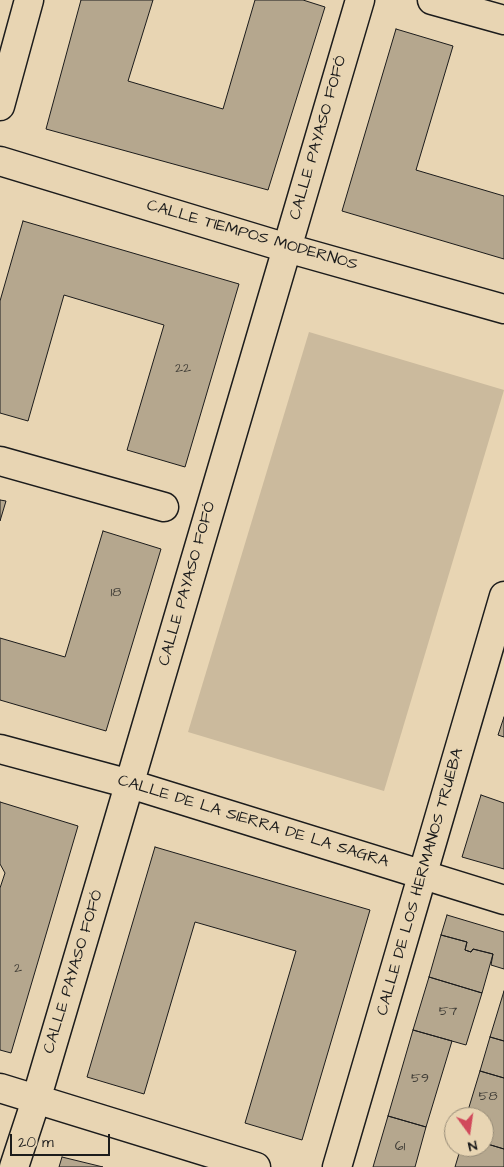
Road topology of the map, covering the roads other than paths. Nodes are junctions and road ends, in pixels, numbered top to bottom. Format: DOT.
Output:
graph roads {
  1 [pos="29,0"];
  2 [pos="360,0"];
  3 [pos="432,0"];
  4 [pos="504,20"];
  5 [pos="0,106"];
  6 [pos="0,161"];
  7 [pos="287,248"];
  8 [pos="504,309"];
  9 [pos="0,461"];
  10 [pos="164,507"];
  11 [pos="504,596"];
  12 [pos="0,749"];
  13 [pos="130,784"];
  14 [pos="423,875"];
  15 [pos="504,900"];
  16 [pos="0,1088"];
  17 [pos="36,1100"];
  18 [pos="14,1167"];
  19 [pos="256,1167"];
  20 [pos="337,1167"];
  1 -- 5 [label="street"];
  2 -- 7 [label="street, CALLE PAYASO FOFÓ"];
  3 -- 4 [label="street"];
  6 -- 7 [label="street, CALLE TIEMPOS MODERNOS"];
  7 -- 8 [label="street, CALLE TIEMPOS MODERNOS"];
  7 -- 13 [label="street, CALLE PAYASO FOFÓ"];
  9 -- 10 [label="street"];
  11 -- 14 [label="street, CALLE DE LOS HERMANOS TRUEBA"];
  12 -- 13 [label="street, CALLE DE LA SIERRA DE LA SAGRA"];
  13 -- 14 [label="street, CALLE DE LA SIERRA DE LA SAGRA"];
  13 -- 17 [label="street, CALLE PAYASO FOFÓ"];
  14 -- 15 [label="street, CALLE DE LA SIERRA DE LA SAGRA"];
  14 -- 20 [label="street, CALLE DE LOS HERMANOS TRUEBA"];
  16 -- 17 [label="street"];
  17 -- 18 [label="street, CALLE PAYASO FOFÓ"];
  17 -- 19 [label="street"];
}
